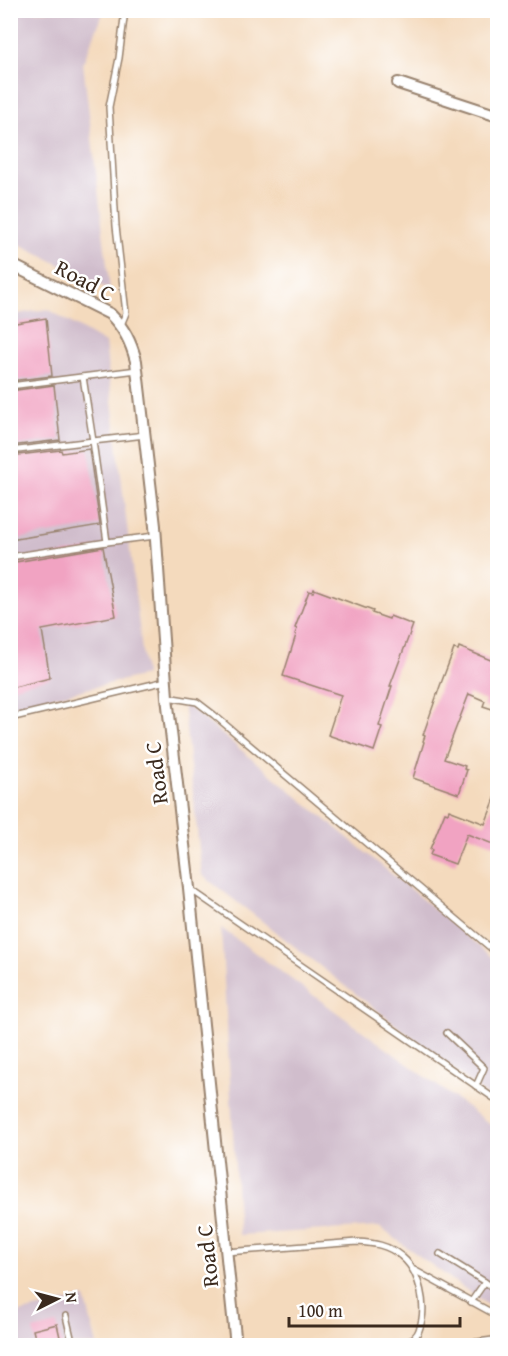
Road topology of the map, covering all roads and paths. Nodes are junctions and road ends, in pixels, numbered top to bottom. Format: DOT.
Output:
graph roads {
  1 [pos="125,10"];
  2 [pos="398,83"];
  3 [pos="498,116"];
  4 [pos="10,264"];
  5 [pos="121,325"];
  6 [pos="137,370"];
  7 [pos="83,377"];
  8 [pos="10,386"];
  9 [pos="145,435"];
  10 [pos="93,441"];
  11 [pos="10,451"];
  12 [pos="155,536"];
  13 [pos="107,542"];
  14 [pos="10,557"];
  15 [pos="166,681"];
  16 [pos="167,697"];
  17 [pos="10,718"];
  18 [pos="189,888"];
  19 [pos="498,954"];
  20 [pos="447,1033"];
  21 [pos="476,1086"];
  22 [pos="498,1101"];
  23 [pos="226,1252"];
  24 [pos="440,1254"];
  25 [pos="414,1270"];
  26 [pos="485,1282"];
  27 [pos="498,1291"];
  28 [pos="471,1302"];
  29 [pos="66,1316"];
  30 [pos="498,1316"];
  31 [pos="498,1337"];
  32 [pos="462,1344"];
  33 [pos="73,1346"];
  34 [pos="236,1346"];
  35 [pos="403,1346"];
  1 -- 5 [label="lane"];
  2 -- 3 [label="street"];
  4 -- 5 [label="street, Road C"];
  5 -- 6 [label="street, Road C"];
  6 -- 7 [label="lane"];
  6 -- 9 [label="street, Road C"];
  7 -- 8 [label="lane"];
  7 -- 10 [label="lane"];
  9 -- 10 [label="lane"];
  9 -- 12 [label="street, Road C"];
  10 -- 11 [label="lane"];
  10 -- 13 [label="lane"];
  12 -- 13 [label="lane"];
  12 -- 15 [label="street, Road C"];
  13 -- 14 [label="lane"];
  15 -- 16 [label="street, Road C"];
  15 -- 17 [label="lane"];
  16 -- 18 [label="street, Road C"];
  16 -- 19 [label="lane"];
  18 -- 21 [label="lane"];
  18 -- 23 [label="street, Road C"];
  20 -- 21 [label="lane"];
  21 -- 22 [label="lane"];
  23 -- 25 [label="lane"];
  23 -- 34 [label="street, Road C"];
  24 -- 26 [label="lane"];
  25 -- 28 [label="lane"];
  25 -- 35 [label="lane"];
  26 -- 27 [label="lane"];
  26 -- 28 [label="lane"];
  28 -- 30 [label="lane"];
  29 -- 33 [label="lane"];
  31 -- 32 [label="lane"];
}
